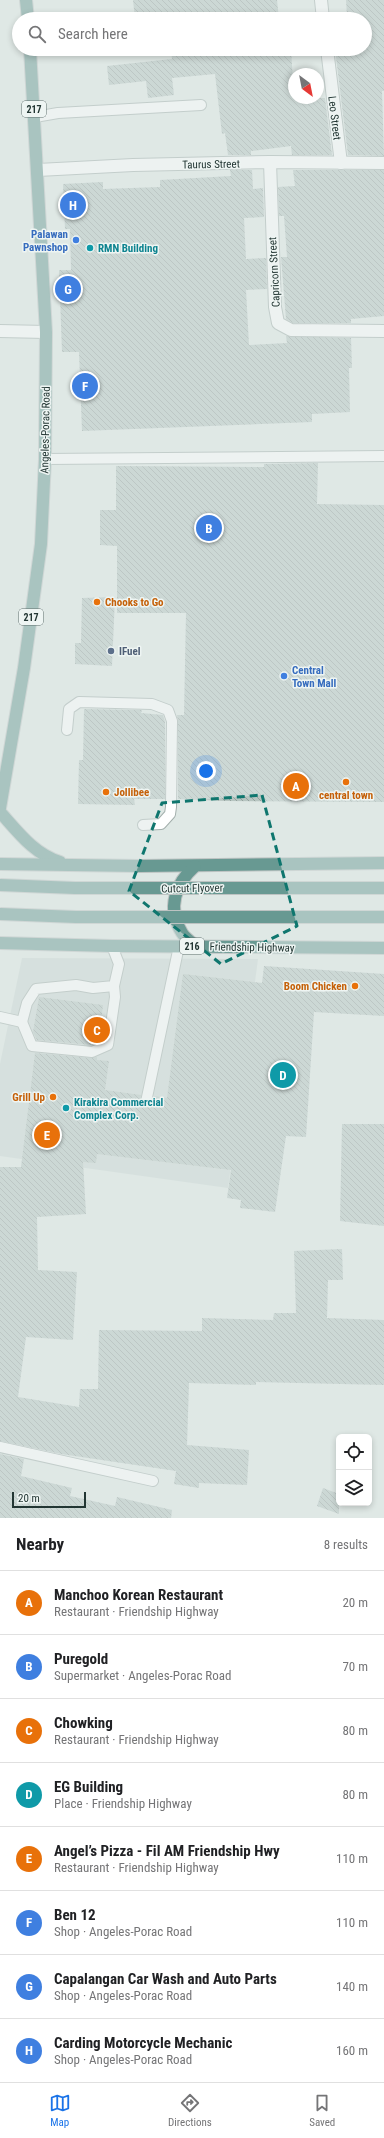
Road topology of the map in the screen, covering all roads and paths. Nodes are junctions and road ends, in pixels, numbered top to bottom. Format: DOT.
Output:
graph roads {
  1 [pos="26,0"];
  2 [pos="321,0"];
  3 [pos="27,12"];
  4 [pos="322,12"];
  5 [pos="30,56"];
  6 [pos="328,56"];
  7 [pos="201,105"];
  8 [pos="34,117"];
  9 [pos="270,162"];
  10 [pos="384,163"];
  11 [pos="341,164"];
  12 [pos="38,170"];
  13 [pos="0,331"];
  14 [pos="384,331"];
  15 [pos="46,332"];
  16 [pos="384,456"];
  17 [pos="45,459"];
  18 [pos="67,730"];
  19 [pos="0,808"];
  20 [pos="0,812"];
  21 [pos="143,825"];
  22 [pos="384,863"];
  23 [pos="0,864"];
  24 [pos="67,864"];
  25 [pos="195,866"];
  26 [pos="0,885"];
  27 [pos="384,888"];
  28 [pos="0,914"];
  29 [pos="384,917"];
  30 [pos="0,943"];
  31 [pos="112,946"];
  32 [pos="179,946"];
  33 [pos="196,946"];
  34 [pos="384,948"];
  35 [pos="114,986"];
  36 [pos="0,1017"];
  37 [pos="22,1022"];
  38 [pos="146,1102"];
  39 [pos="0,1447"];
  40 [pos="152,1481"];
  1 -- 3 [label="main road"];
  2 -- 4 [label="street"];
  5 -- 8 [label="main road, Angeles-Porac Road / 217"];
  6 -- 11 [label="street, Leo Street"];
  7 -- 8 [label="lane"];
  8 -- 12 [label="main road, Angeles-Porac Road / 217"];
  9 -- 11 [label="street, Taurus Street"];
  9 -- 12 [label="street, Taurus Street"];
  9 -- 14 [label="street, Capricorn Street"];
  10 -- 11 [label="street, Taurus Street"];
  12 -- 15 [label="main road, Angeles-Porac Road / 217"];
  13 -- 15 [label="street"];
  15 -- 17 [label="main road, Angeles-Porac Road / 217"];
  16 -- 17 [label="lane"];
  17 -- 19 [label="main road, Angeles-Porac Road / 217"];
  18 -- 21 [label="lane"];
  20 -- 24 [label="main road"];
  22 -- 25 [label="main road"];
  23 -- 24 [label="main road"];
  24 -- 25 [label="main road"];
  25 -- 33 [label="main road"];
  26 -- 27 [label="main road, Cutcut Flyover, bridge"];
  28 -- 29 [label="main road, bridge"];
  30 -- 31 [label="main road, Friendship Highway / 216"];
  31 -- 32 [label="main road, Friendship Highway / 216"];
  31 -- 35 [label="lane"];
  32 -- 33 [label="main road, Friendship Highway / 216"];
  32 -- 38 [label="lane"];
  33 -- 34 [label="main road, Friendship Highway / 216"];
  35 -- 37 [label="lane"];
  35 -- 37 [label="lane"];
  36 -- 37 [label="lane"];
  39 -- 40 [label="lane"];
}
